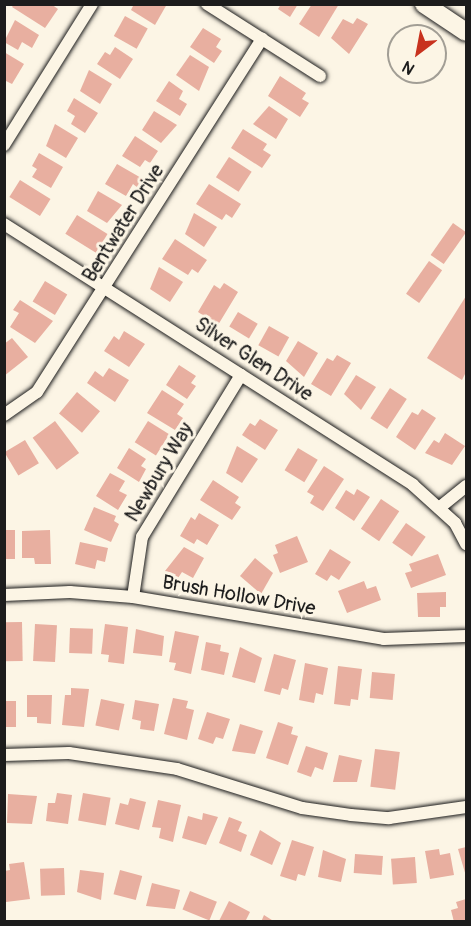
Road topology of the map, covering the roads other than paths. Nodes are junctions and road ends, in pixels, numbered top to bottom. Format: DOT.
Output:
graph roads {
  1 [pos="92,4"];
  2 [pos="207,4"];
  3 [pos="424,4"];
  4 [pos="466,32"];
  5 [pos="262,39"];
  6 [pos="320,76"];
  7 [pos="4,145"];
  8 [pos="4,224"];
  9 [pos="106,286"];
  10 [pos="242,375"];
  11 [pos="4,415"];
  12 [pos="466,486"];
  13 [pos="439,508"];
  14 [pos="466,544"];
  15 [pos="4,595"];
  16 [pos="133,597"];
  17 [pos="466,636"];
  18 [pos="4,755"];
  19 [pos="466,807"];
  1 -- 7 [label="street"];
  2 -- 5 [label="street"];
  3 -- 4 [label="main road"];
  5 -- 6 [label="street"];
  5 -- 9 [label="street, Bentwater Drive"];
  8 -- 9 [label="street, Silver Glen Drive"];
  9 -- 10 [label="street, Silver Glen Drive"];
  9 -- 11 [label="street, Bentwater Drive"];
  10 -- 13 [label="street, Silver Glen Drive"];
  10 -- 16 [label="street, Newbury Way"];
  12 -- 13 [label="street"];
  13 -- 14 [label="street, Silver Glen Drive"];
  15 -- 16 [label="street, Brush Hollow Drive"];
  16 -- 17 [label="street, Brush Hollow Drive"];
  18 -- 19 [label="street"];
}
